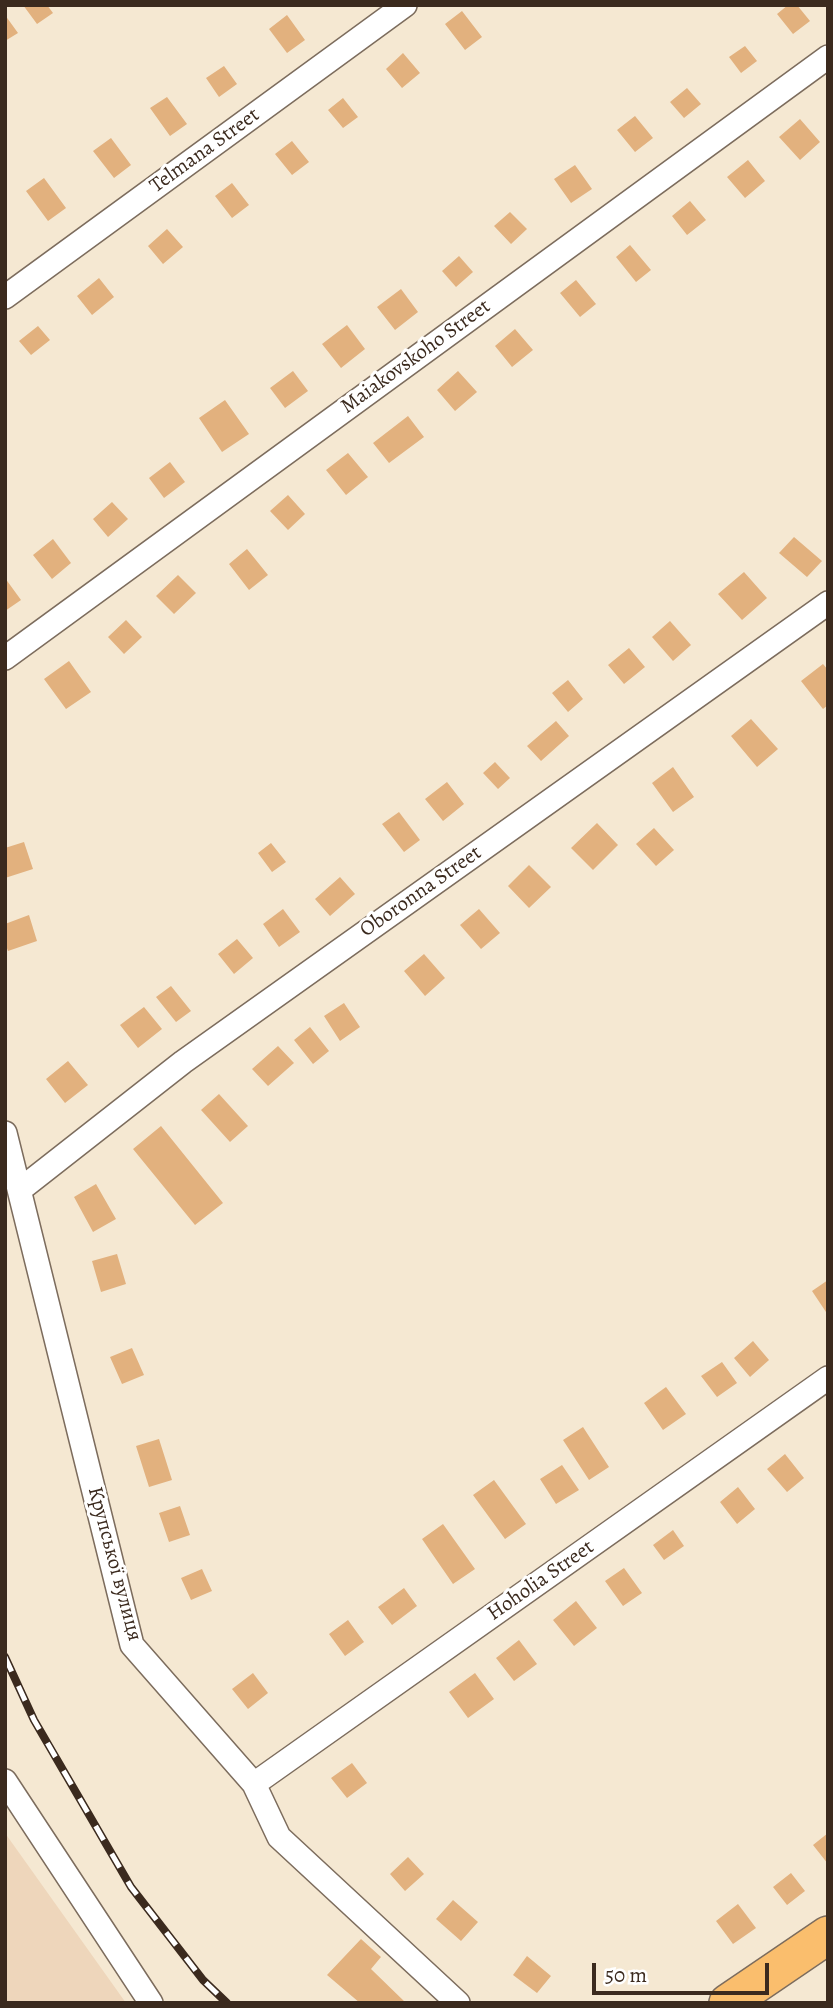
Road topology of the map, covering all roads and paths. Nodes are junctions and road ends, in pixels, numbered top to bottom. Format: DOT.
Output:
graph roads {
  1 [pos="405,5"];
  2 [pos="828,57"];
  3 [pos="5,297"];
  4 [pos="828,603"];
  5 [pos="5,658"];
  6 [pos="5,1133"];
  7 [pos="21,1189"];
  8 [pos="828,1378"];
  9 [pos="5,1781"];
  10 [pos="254,1784"];
  11 [pos="828,1935"];
  12 [pos="151,2003"];
  13 [pos="458,2003"];
  14 [pos="728,2003"];
  1 -- 3 [label="street, Telmana Street"];
  2 -- 5 [label="street, Maiakovskoho Street"];
  4 -- 7 [label="street, Oboronna Street"];
  6 -- 7 [label="street, Крупської вулиця"];
  7 -- 10 [label="street, Крупської вулиця"];
  8 -- 10 [label="street, Hoholia Street"];
  9 -- 12 [label="street"];
  10 -- 13 [label="street, Крупської вулиця"];
  11 -- 14 [label="main road"];
}
